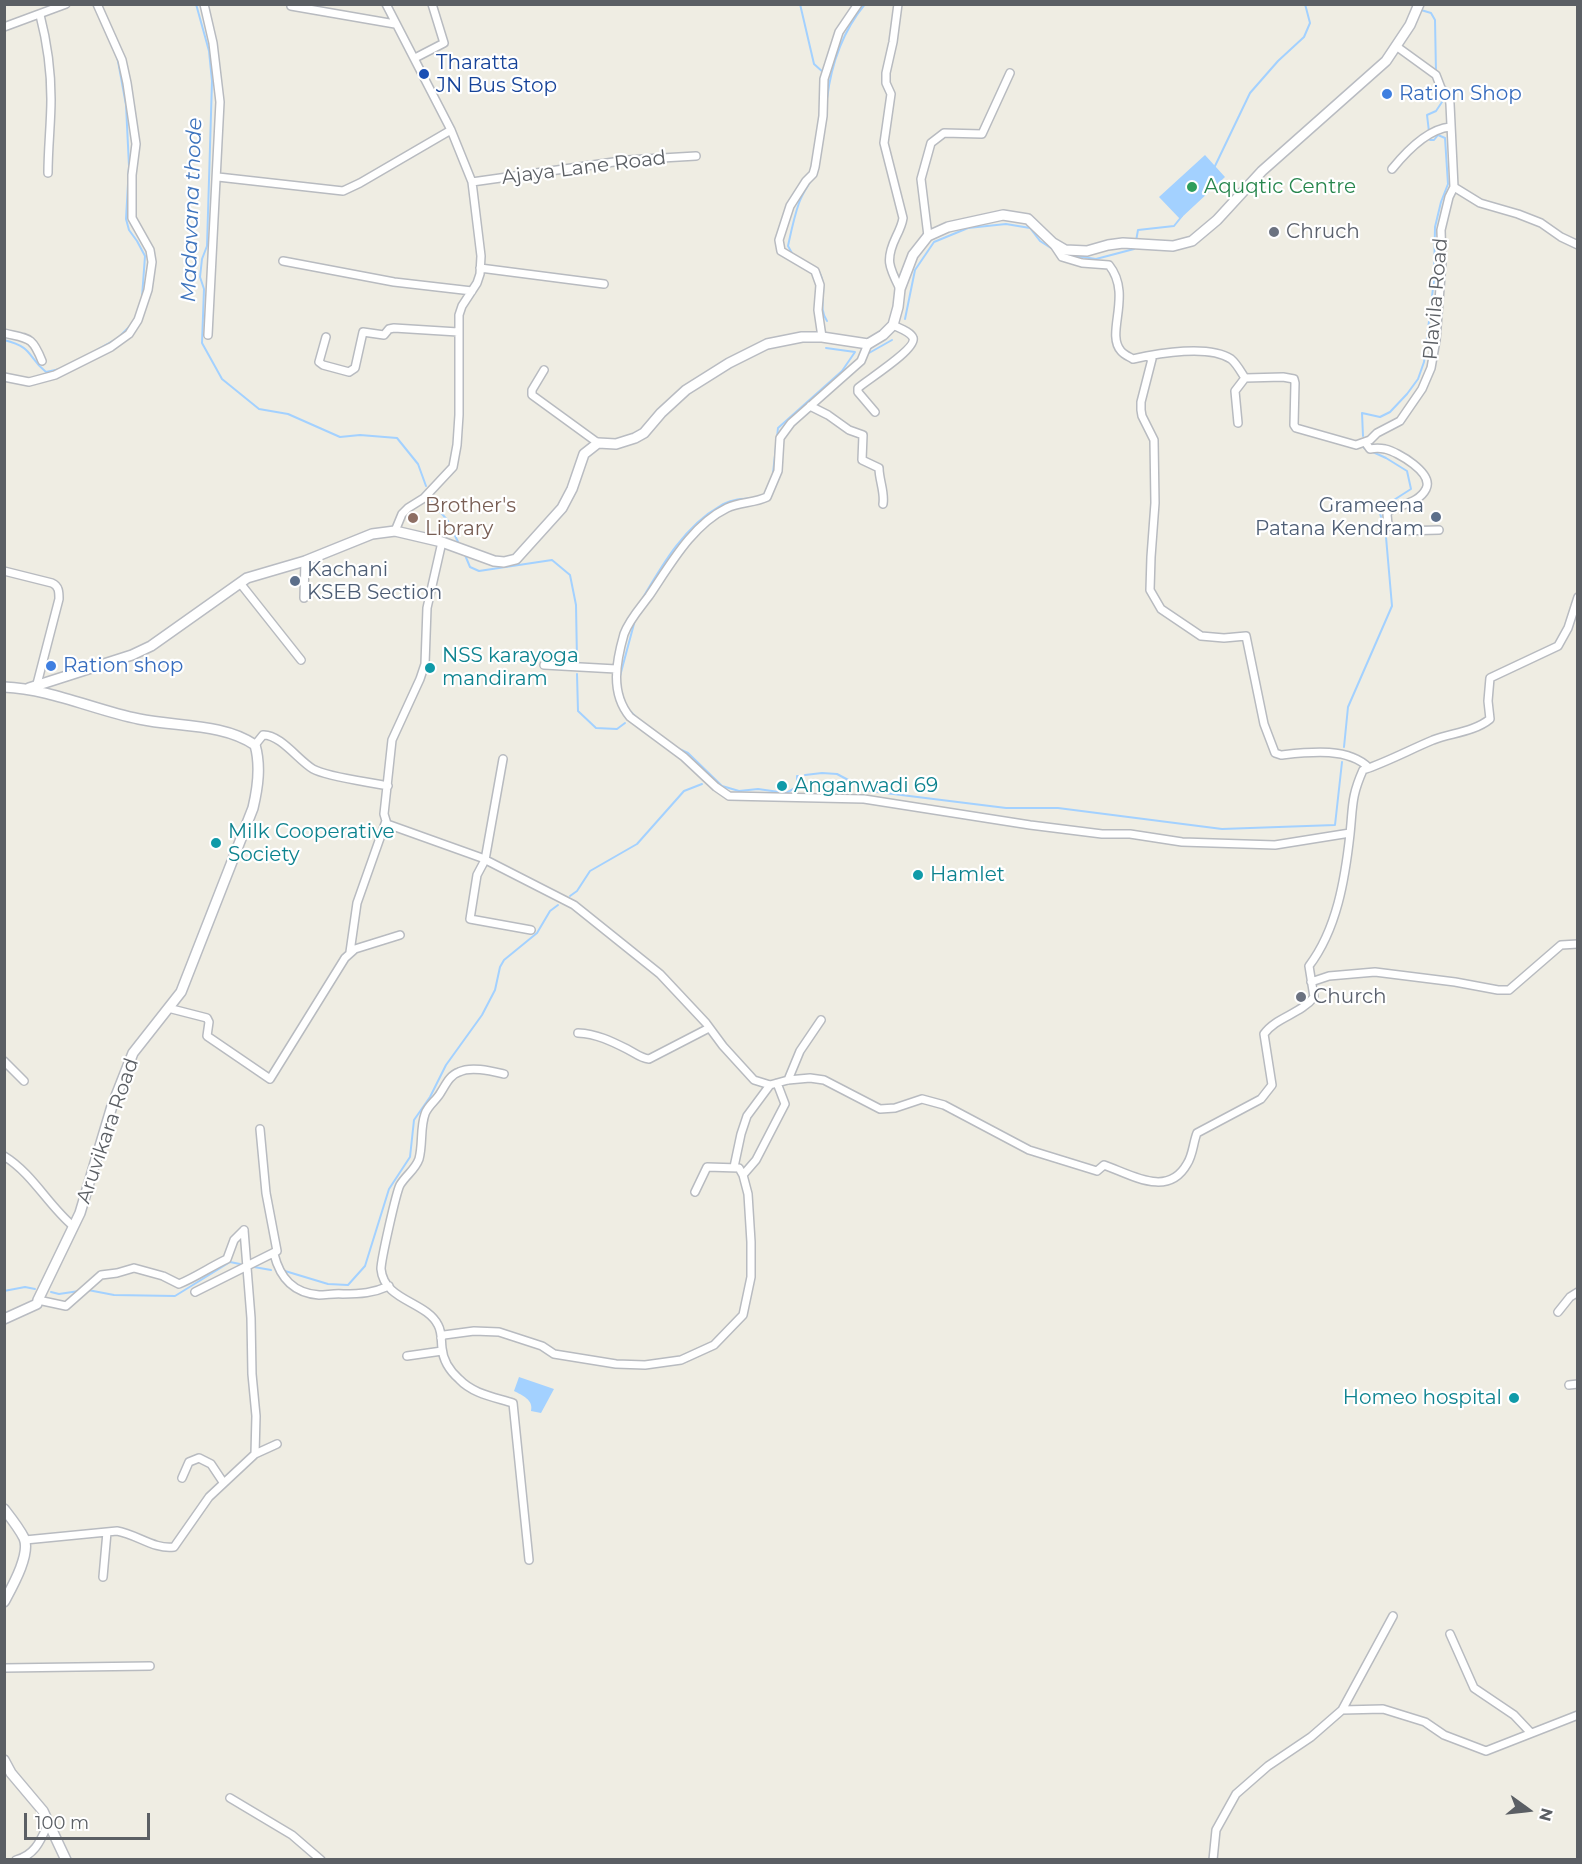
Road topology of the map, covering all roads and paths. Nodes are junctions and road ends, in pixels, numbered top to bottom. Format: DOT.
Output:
graph roads {
  1 [pos="66,4"];
  2 [pos="97,4"];
  3 [pos="204,4"];
  4 [pos="386,4"];
  5 [pos="432,4"];
  6 [pos="858,4"];
  7 [pos="898,4"];
  8 [pos="291,6"];
  9 [pos="1418,8"];
  10 [pos="40,15"];
  11 [pos="395,24"];
  12 [pos="4,27"];
  13 [pos="1396,46"];
  14 [pos="415,58"];
  15 [pos="1010,73"];
  16 [pos="1449,127"];
  17 [pos="451,130"];
  18 [pos="696,156"];
  19 [pos="1392,169"];
  20 [pos="48,173"];
  21 [pos="218,177"];
  22 [pos="472,182"];
  23 [pos="1454,187"];
  24 [pos="928,236"];
  25 [pos="1053,243"];
  26 [pos="1578,245"];
  27 [pos="283,261"];
  28 [pos="480,268"];
  29 [pos="604,284"];
  30 [pos="900,289"];
  31 [pos="472,291"];
  32 [pos="893,326"];
  33 [pos="458,332"];
  34 [pos="4,333"];
  35 [pos="208,335"];
  36 [pos="822,337"];
  37 [pos="326,338"];
  38 [pos="868,344"];
  39 [pos="1147,356"];
  40 [pos="42,361"];
  41 [pos="544,370"];
  42 [pos="5,378"];
  43 [pos="1245,378"];
  44 [pos="810,406"];
  45 [pos="875,412"];
  46 [pos="1238,423"];
  47 [pos="1365,442"];
  48 [pos="598,444"];
  49 [pos="883,504"];
  50 [pos="1438,530"];
  51 [pos="395,531"];
  52 [pos="442,542"];
  53 [pos="305,561"];
  54 [pos="4,571"];
  55 [pos="240,583"];
  56 [pos="1578,597"];
  57 [pos="304,598"];
  58 [pos="301,660"];
  59 [pos="544,665"];
  60 [pos="616,669"];
  61 [pos="33,686"];
  62 [pos="4,687"];
  63 [pos="255,745"];
  64 [pos="503,759"];
  65 [pos="1369,768"];
  66 [pos="388,786"];
  67 [pos="386,822"];
  68 [pos="1350,833"];
  69 [pos="485,860"];
  70 [pos="531,930"];
  71 [pos="400,935"];
  72 [pos="1578,944"];
  73 [pos="350,952"];
  74 [pos="1311,982"];
  75 [pos="168,1008"];
  76 [pos="821,1020"];
  77 [pos="710,1028"];
  78 [pos="578,1033"];
  79 [pos="4,1061"];
  80 [pos="504,1074"];
  81 [pos="788,1080"];
  82 [pos="24,1081"];
  83 [pos="773,1084"];
  84 [pos="260,1129"];
  85 [pos="4,1156"];
  86 [pos="734,1167"];
  87 [pos="743,1175"];
  88 [pos="695,1192"];
  89 [pos="74,1226"];
  90 [pos="274,1254"];
  91 [pos="247,1267"];
  92 [pos="389,1286"];
  93 [pos="195,1292"];
  94 [pos="1578,1292"];
  95 [pos="38,1300"];
  96 [pos="1558,1312"];
  97 [pos="4,1319"];
  98 [pos="441,1338"];
  99 [pos="442,1351"];
  100 [pos="407,1356"];
  101 [pos="1578,1384"];
  102 [pos="1569,1385"];
  103 [pos="277,1444"];
  104 [pos="255,1454"];
  105 [pos="183,1478"];
  106 [pos="223,1482"];
  107 [pos="4,1509"];
  108 [pos="107,1532"];
  109 [pos="25,1540"];
  110 [pos="529,1560"];
  111 [pos="103,1577"];
  112 [pos="4,1602"];
  113 [pos="1393,1616"];
  114 [pos="1450,1634"];
  115 [pos="150,1666"];
  116 [pos="4,1668"];
  117 [pos="1342,1710"];
  118 [pos="1578,1715"];
  119 [pos="1531,1733"];
  120 [pos="4,1760"];
  121 [pos="230,1798"];
  122 [pos="49,1822"];
  123 [pos="16,1860"];
  124 [pos="66,1860"];
  125 [pos="321,1860"];
  126 [pos="1213,1860"];
  1 -- 10 [label="street"];
  2 -- 42 [label="street"];
  3 -- 21 [label="street"];
  4 -- 11 [label="street"];
  5 -- 14 [label="street"];
  6 -- 36 [label="street"];
  7 -- 30 [label="street"];
  8 -- 11 [label="street"];
  9 -- 13 [label="main road"];
  10 -- 12 [label="street"];
  10 -- 20 [label="street"];
  11 -- 14 [label="street"];
  13 -- 16 [label="street"];
  13 -- 25 [label="main road"];
  14 -- 17 [label="street"];
  15 -- 24 [label="street"];
  16 -- 19 [label="street"];
  16 -- 23 [label="street"];
  17 -- 21 [label="street"];
  17 -- 22 [label="street"];
  18 -- 22 [label="street, Ajaya Lane Road"];
  21 -- 35 [label="street"];
  22 -- 28 [label="street"];
  23 -- 26 [label="street"];
  23 -- 47 [label="street, Plavila Road"];
  24 -- 25 [label="main road"];
  24 -- 30 [label="main road"];
  25 -- 39 [label="street"];
  27 -- 31 [label="street"];
  28 -- 29 [label="street"];
  28 -- 31 [label="street"];
  30 -- 32 [label="main road"];
  31 -- 33 [label="street"];
  32 -- 38 [label="main road"];
  32 -- 45 [label="street"];
  33 -- 37 [label="street"];
  33 -- 51 [label="street"];
  34 -- 40 [label="street"];
  36 -- 38 [label="main road"];
  36 -- 48 [label="main road"];
  38 -- 44 [label="street"];
  39 -- 43 [label="street"];
  39 -- 65 [label="street"];
  41 -- 48 [label="street"];
  43 -- 46 [label="street"];
  43 -- 47 [label="street"];
  44 -- 49 [label="street"];
  44 -- 60 [label="street"];
  47 -- 50 [label="street"];
  48 -- 52 [label="main road"];
  51 -- 52 [label="main road"];
  51 -- 53 [label="main road"];
  52 -- 66 [label="street"];
  53 -- 55 [label="main road"];
  53 -- 57 [label="street"];
  54 -- 61 [label="street"];
  55 -- 58 [label="street"];
  55 -- 61 [label="main road"];
  56 -- 65 [label="street"];
  59 -- 60 [label="street"];
  60 -- 68 [label="street"];
  61 -- 62 [label="main road"];
  61 -- 63 [label="main road"];
  63 -- 66 [label="street"];
  63 -- 75 [label="main road, Aruvikara Road"];
  64 -- 69 [label="street"];
  65 -- 68 [label="street"];
  66 -- 67 [label="street"];
  67 -- 69 [label="street"];
  67 -- 73 [label="street"];
  68 -- 74 [label="street"];
  69 -- 70 [label="street"];
  69 -- 77 [label="street"];
  71 -- 73 [label="street"];
  72 -- 74 [label="street"];
  73 -- 75 [label="street"];
  74 -- 81 [label="street"];
  75 -- 89 [label="main road, Aruvikara Road"];
  76 -- 81 [label="street"];
  77 -- 78 [label="street"];
  77 -- 83 [label="street"];
  79 -- 82 [label="street"];
  80 -- 92 [label="street"];
  81 -- 83 [label="street"];
  83 -- 86 [label="street"];
  83 -- 87 [label="street"];
  84 -- 90 [label="street"];
  85 -- 89 [label="street"];
  86 -- 87 [label="street"];
  86 -- 88 [label="street"];
  87 -- 98 [label="street"];
  89 -- 95 [label="main road, Aruvikara Road"];
  90 -- 91 [label="street"];
  90 -- 92 [label="street"];
  91 -- 93 [label="street"];
  91 -- 95 [label="street"];
  91 -- 104 [label="street"];
  92 -- 98 [label="street"];
  94 -- 96 [label="street"];
  95 -- 97 [label="main road"];
  98 -- 99 [label="street"];
  99 -- 100 [label="street"];
  99 -- 110 [label="street"];
  101 -- 102 [label="street"];
  103 -- 104 [label="street"];
  104 -- 106 [label="street"];
  105 -- 106 [label="street"];
  106 -- 108 [label="street"];
  107 -- 109 [label="main road"];
  108 -- 109 [label="street"];
  108 -- 111 [label="street"];
  109 -- 112 [label="main road"];
  113 -- 117 [label="street"];
  114 -- 119 [label="street"];
  115 -- 116 [label="street"];
  117 -- 119 [label="street"];
  117 -- 126 [label="street"];
  118 -- 119 [label="street"];
  120 -- 122 [label="main road"];
  121 -- 125 [label="street"];
  122 -- 123 [label="street"];
  122 -- 124 [label="main road"];
}
